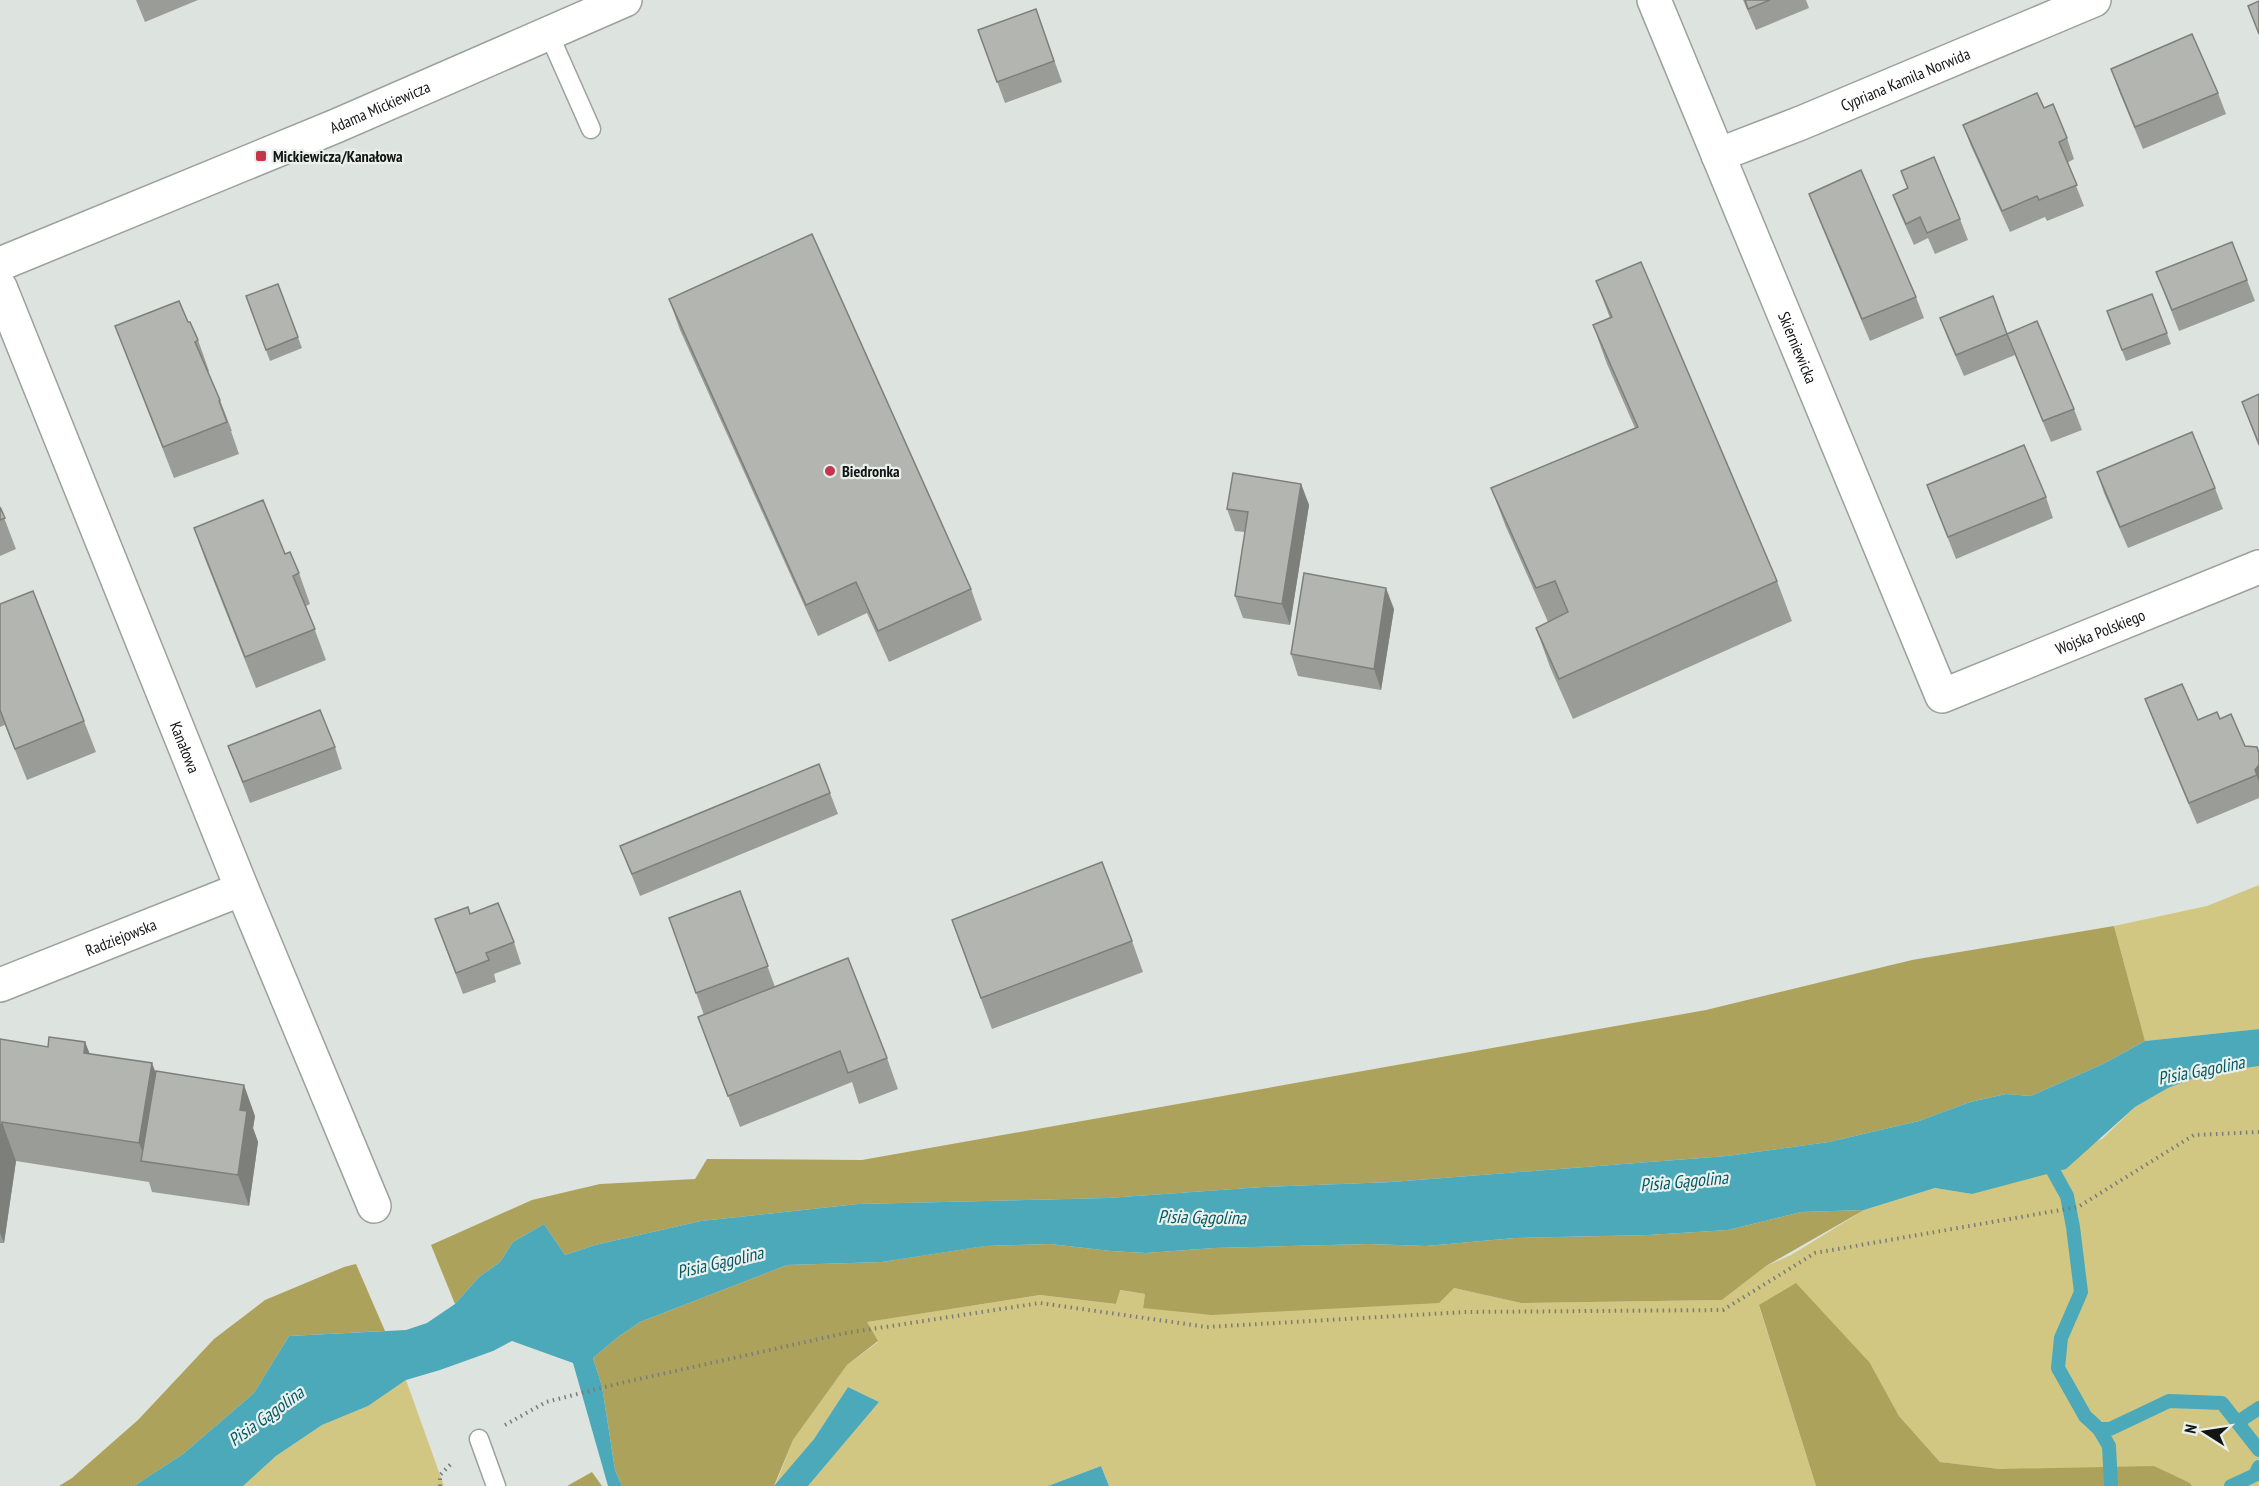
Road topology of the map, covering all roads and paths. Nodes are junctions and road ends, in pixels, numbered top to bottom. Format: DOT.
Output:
graph roads {
  1 [pos="625,0"];
  2 [pos="1654,0"];
  3 [pos="2094,0"];
  4 [pos="548,32"];
  5 [pos="591,129"];
  6 [pos="1718,155"];
  7 [pos="0,264"];
  8 [pos="0,287"];
  9 [pos="2259,567"];
  10 [pos="1942,696"];
  11 [pos="242,889"];
  12 [pos="0,985"];
  13 [pos="2259,1132"];
  14 [pos="374,1206"];
  15 [pos="479,1439"];
  16 [pos="496,1486"];
  1 -- 4 [label="street, Adama Mickiewicza"];
  2 -- 6 [label="street, Skierniewicka"];
  3 -- 6 [label="street, Cypriana Kamila Norwida"];
  4 -- 5 [label="lane"];
  4 -- 7 [label="street, Adama Mickiewicza"];
  6 -- 10 [label="street, Skierniewicka"];
  8 -- 11 [label="street, Kanałowa"];
  9 -- 10 [label="street, Wojska Polskiego"];
  11 -- 12 [label="street, Radziejowska"];
  11 -- 14 [label="street, Kanałowa"];
  13 -- 15 [label="path"];
  15 -- 16 [label="lane"];
}
